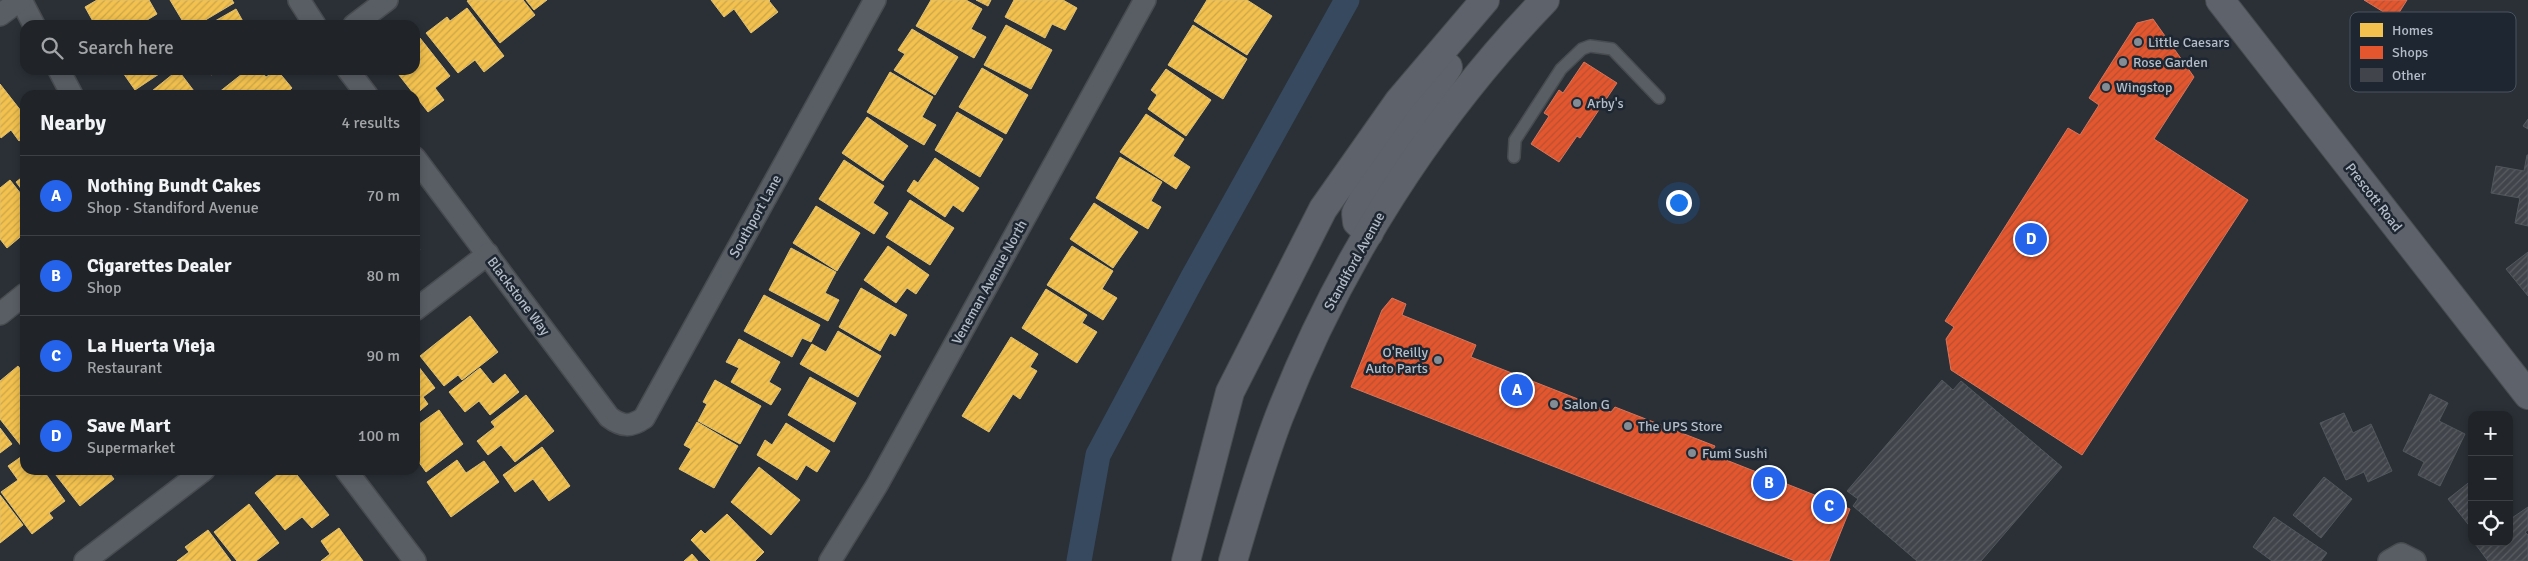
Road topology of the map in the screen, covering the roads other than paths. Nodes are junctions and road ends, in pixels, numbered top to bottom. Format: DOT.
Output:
graph roads {
  1 [pos="20,0"];
  2 [pos="299,0"];
  3 [pos="387,0"];
  4 [pos="875,0"];
  5 [pos="1144,0"];
  6 [pos="1484,0"];
  7 [pos="1545,0"];
  8 [pos="2220,0"];
  9 [pos="0,15"];
  10 [pos="31,20"];
  11 [pos="312,20"];
  12 [pos="361,20"];
  13 [pos="1464,24"];
  14 [pos="61,75"];
  15 [pos="352,75"];
  16 [pos="69,90"];
  17 [pos="363,90"];
  18 [pos="1659,98"];
  19 [pos="1514,157"];
  20 [pos="420,165"];
  21 [pos="1369,233"];
  22 [pos="488,254"];
  23 [pos="20,298"];
  24 [pos="420,306"];
  25 [pos="0,314"];
  26 [pos="2528,395"];
  27 [pos="629,425"];
  28 [pos="197,475"];
  29 [pos="350,475"];
  30 [pos="85,561"];
  31 [pos="415,561"];
  32 [pos="830,561"];
  33 [pos="1186,561"];
  34 [pos="1233,561"];
  1 -- 9 [label="street"];
  1 -- 10 [label="street"];
  2 -- 11 [label="street"];
  3 -- 12 [label="street"];
  4 -- 27 [label="street, Southport Lane"];
  5 -- 32 [label="street, Veneman Avenue North"];
  6 -- 13 [label="main road"];
  7 -- 21 [label="main road, Standiford Avenue"];
  8 -- 26 [label="main road, Prescott Road"];
  13 -- 21 [label="main road"];
  13 -- 33 [label="main road"];
  14 -- 16 [label="street"];
  15 -- 17 [label="street"];
  18 -- 19 [label="lane"];
  20 -- 22 [label="street, Blackstone Way"];
  21 -- 34 [label="main road, Standiford Avenue"];
  22 -- 24 [label="street"];
  22 -- 27 [label="street, Blackstone Way"];
  23 -- 25 [label="street"];
  28 -- 30 [label="street"];
  29 -- 31 [label="street"];
}
